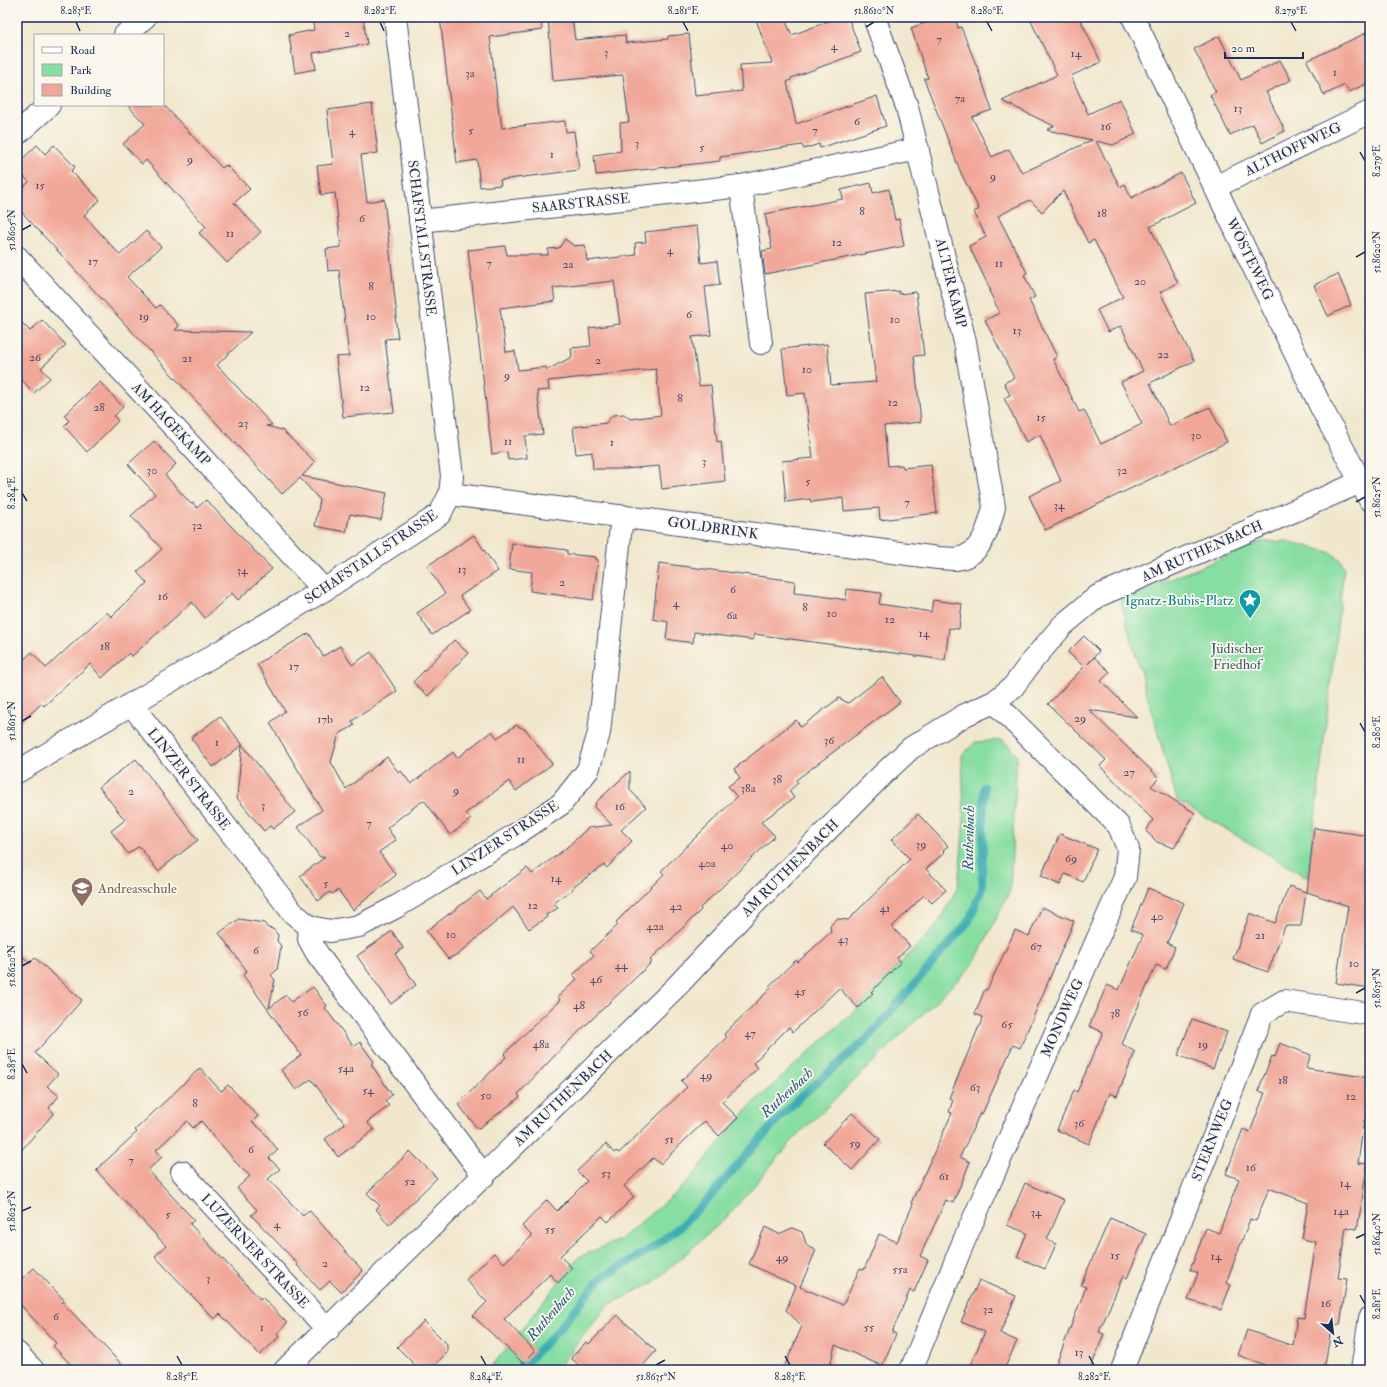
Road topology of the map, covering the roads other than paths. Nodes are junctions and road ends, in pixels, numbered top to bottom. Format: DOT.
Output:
graph roads {
  1 [pos="145,17"];
  2 [pos="395,17"];
  3 [pos="874,17"];
  4 [pos="1133,17"];
  5 [pos="126,34"];
  6 [pos="48,106"];
  7 [pos="1370,112"];
  8 [pos="17,134"];
  9 [pos="918,149"];
  10 [pos="741,186"];
  11 [pos="1215,187"];
  12 [pos="420,221"];
  13 [pos="17,257"];
  14 [pos="761,343"];
  15 [pos="1366,486"];
  16 [pos="450,494"];
  17 [pos="622,516"];
  18 [pos="974,551"];
  19 [pos="324,590"];
  20 [pos="994,702"];
  21 [pos="131,704"];
  22 [pos="17,772"];
  23 [pos="310,927"];
  24 [pos="1370,1014"];
  25 [pos="182,1172"];
  26 [pos="484,1176"];
  27 [pos="1370,1318"];
  28 [pos="328,1330"];
  29 [pos="17,1353"];
  30 [pos="33,1370"];
  31 [pos="286,1370"];
  32 [pos="911,1370"];
  33 [pos="1122,1370"];
  34 [pos="1362,1370"];
  1 -- 5 [label="street"];
  2 -- 12 [label="street, SCHAFSTALLSTRASSE"];
  3 -- 9 [label="street, ALTER KAMP"];
  4 -- 11 [label="street, WÖSTEWEG"];
  6 -- 8 [label="street"];
  7 -- 11 [label="street, ALTHOFFWEG"];
  9 -- 10 [label="street, SAARSTRASSE"];
  9 -- 18 [label="street, ALTER KAMP"];
  10 -- 12 [label="street, SAARSTRASSE"];
  10 -- 14 [label="street"];
  11 -- 15 [label="street, WÖSTEWEG"];
  12 -- 16 [label="street, SCHAFSTALLSTRASSE"];
  13 -- 19 [label="street, AM HAGEKAMP"];
  15 -- 20 [label="street, AM RUTHENBACH"];
  16 -- 17 [label="street, GOLDBRINK"];
  16 -- 19 [label="street, SCHAFSTALLSTRASSE"];
  17 -- 18 [label="street, GOLDBRINK"];
  17 -- 23 [label="street, LINZER STRASSE"];
  19 -- 21 [label="street, SCHAFSTALLSTRASSE"];
  20 -- 26 [label="street, AM RUTHENBACH"];
  20 -- 32 [label="street, MONDWEG"];
  21 -- 22 [label="street, SCHAFSTALLSTRASSE"];
  21 -- 23 [label="street, LINZER STRASSE"];
  23 -- 26 [label="street"];
  24 -- 33 [label="street, STERNWEG"];
  25 -- 28 [label="street, LUZERNER STRASSE"];
  26 -- 28 [label="street, AM RUTHENBACH"];
  27 -- 34 [label="street"];
  28 -- 31 [label="street, AM RUTHENBACH"];
  29 -- 30 [label="street"];
}
